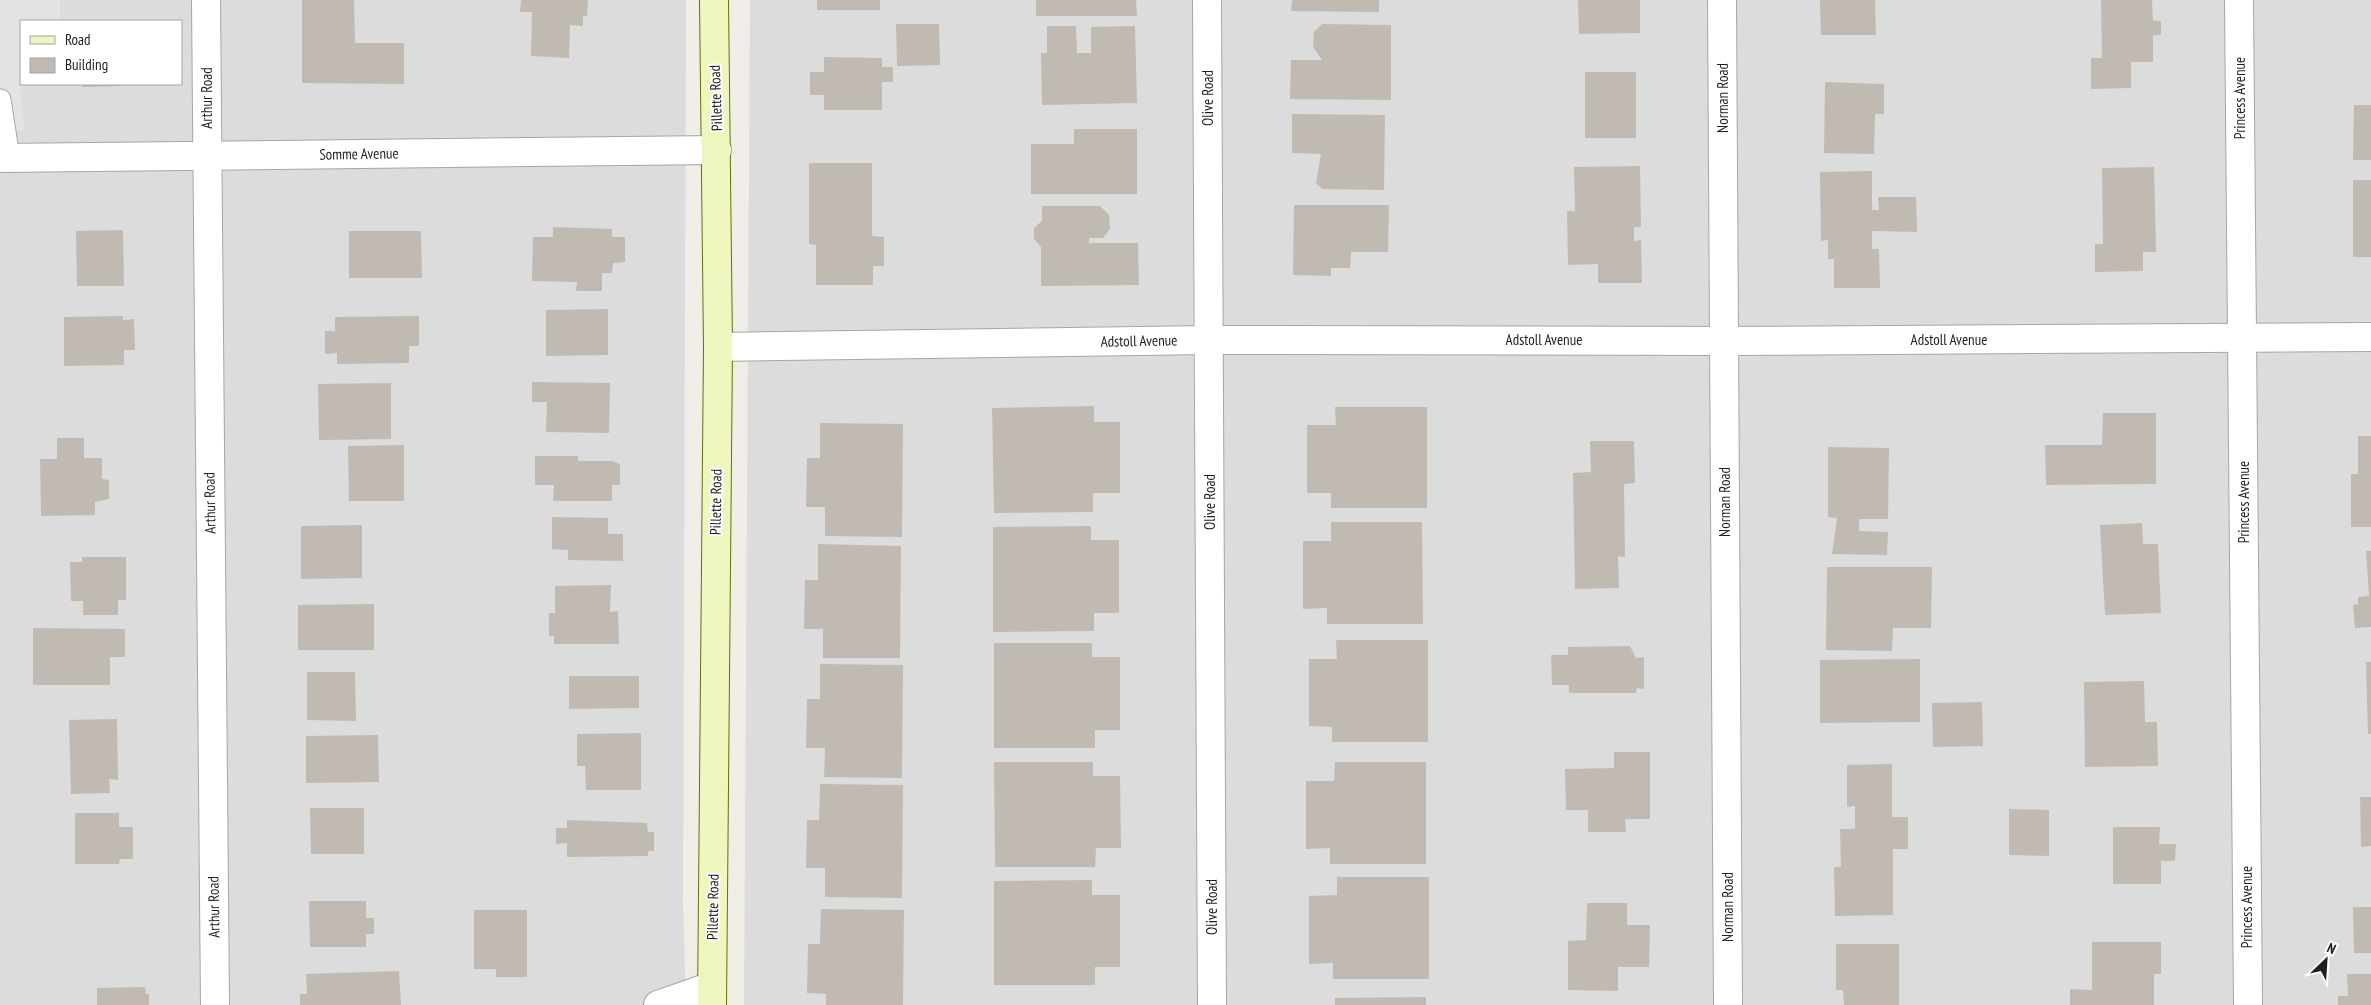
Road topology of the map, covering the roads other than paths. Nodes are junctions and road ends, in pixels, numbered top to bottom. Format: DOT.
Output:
graph roads {
  1 [pos="206,0"];
  2 [pos="714,0"];
  3 [pos="1207,0"];
  4 [pos="1722,0"];
  5 [pos="2239,0"];
  6 [pos="1,99"];
  7 [pos="717,150"];
  8 [pos="207,156"];
  9 [pos="5,158"];
  10 [pos="2371,337"];
  11 [pos="2242,338"];
  12 [pos="1209,340"];
  13 [pos="1724,341"];
  14 [pos="718,347"];
  15 [pos="712,996"];
  16 [pos="215,1005"];
  17 [pos="658,1005"];
  18 [pos="1212,1005"];
  19 [pos="1728,1005"];
  20 [pos="2248,1005"];
  1 -- 8 [label="street, Arthur Road"];
  2 -- 7 [label="street, Pillette Road"];
  3 -- 12 [label="street, Olive Road"];
  4 -- 13 [label="street, Norman Road"];
  5 -- 11 [label="street, Princess Avenue"];
  6 -- 9 [label="lane"];
  7 -- 8 [label="street, Somme Avenue"];
  7 -- 14 [label="street, Pillette Road"];
  8 -- 9 [label="street, Somme Avenue"];
  8 -- 16 [label="street, Arthur Road"];
  10 -- 11 [label="street, Adstoll Avenue"];
  11 -- 13 [label="street, Adstoll Avenue"];
  11 -- 20 [label="street, Princess Avenue"];
  12 -- 13 [label="street, Adstoll Avenue"];
  12 -- 14 [label="street, Adstoll Avenue"];
  12 -- 18 [label="street, Olive Road"];
  13 -- 19 [label="street, Norman Road"];
  14 -- 15 [label="street, Pillette Road"];
  15 -- 17 [label="street"];
}
